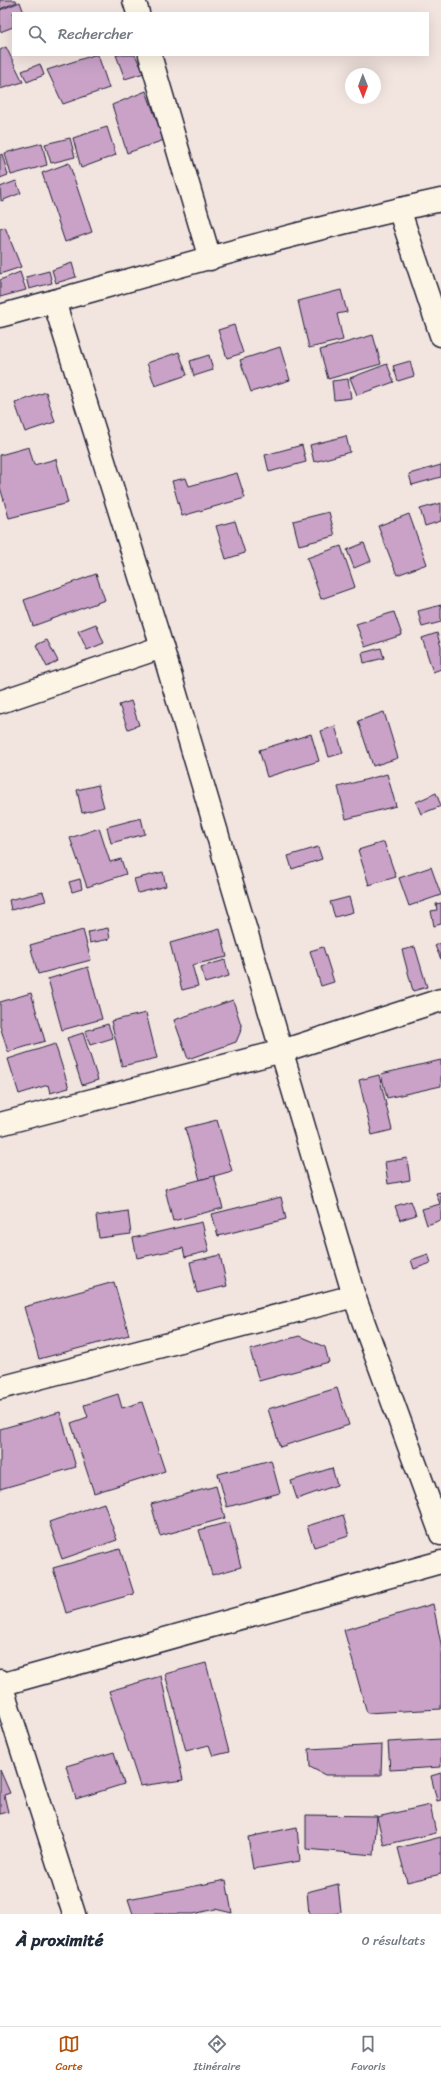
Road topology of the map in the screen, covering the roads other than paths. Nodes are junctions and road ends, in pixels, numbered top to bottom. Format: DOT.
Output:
graph roads {
  1 [pos="134,0"];
  2 [pos="138,12"];
  3 [pos="150,56"];
  4 [pos="441,200"];
  5 [pos="399,209"];
  6 [pos="210,259"];
  7 [pos="54,301"];
  8 [pos="0,316"];
  9 [pos="441,335"];
  10 [pos="162,647"];
  11 [pos="0,702"];
  12 [pos="441,1000"];
  13 [pos="282,1051"];
  14 [pos="0,1124"];
  15 [pos="354,1296"];
  16 [pos="0,1388"];
  17 [pos="441,1534"];
  18 [pos="441,1562"];
  19 [pos="0,1683"];
  20 [pos="74,1914"];
  1 -- 2 [label="street"];
  3 -- 6 [label="street"];
  4 -- 5 [label="street"];
  5 -- 6 [label="street"];
  5 -- 9 [label="street"];
  6 -- 7 [label="street"];
  7 -- 8 [label="street"];
  7 -- 10 [label="street"];
  10 -- 11 [label="street"];
  10 -- 13 [label="street"];
  12 -- 13 [label="street"];
  13 -- 14 [label="street"];
  13 -- 15 [label="street"];
  15 -- 16 [label="street"];
  15 -- 17 [label="street"];
  18 -- 19 [label="street"];
  19 -- 20 [label="street"];
}
